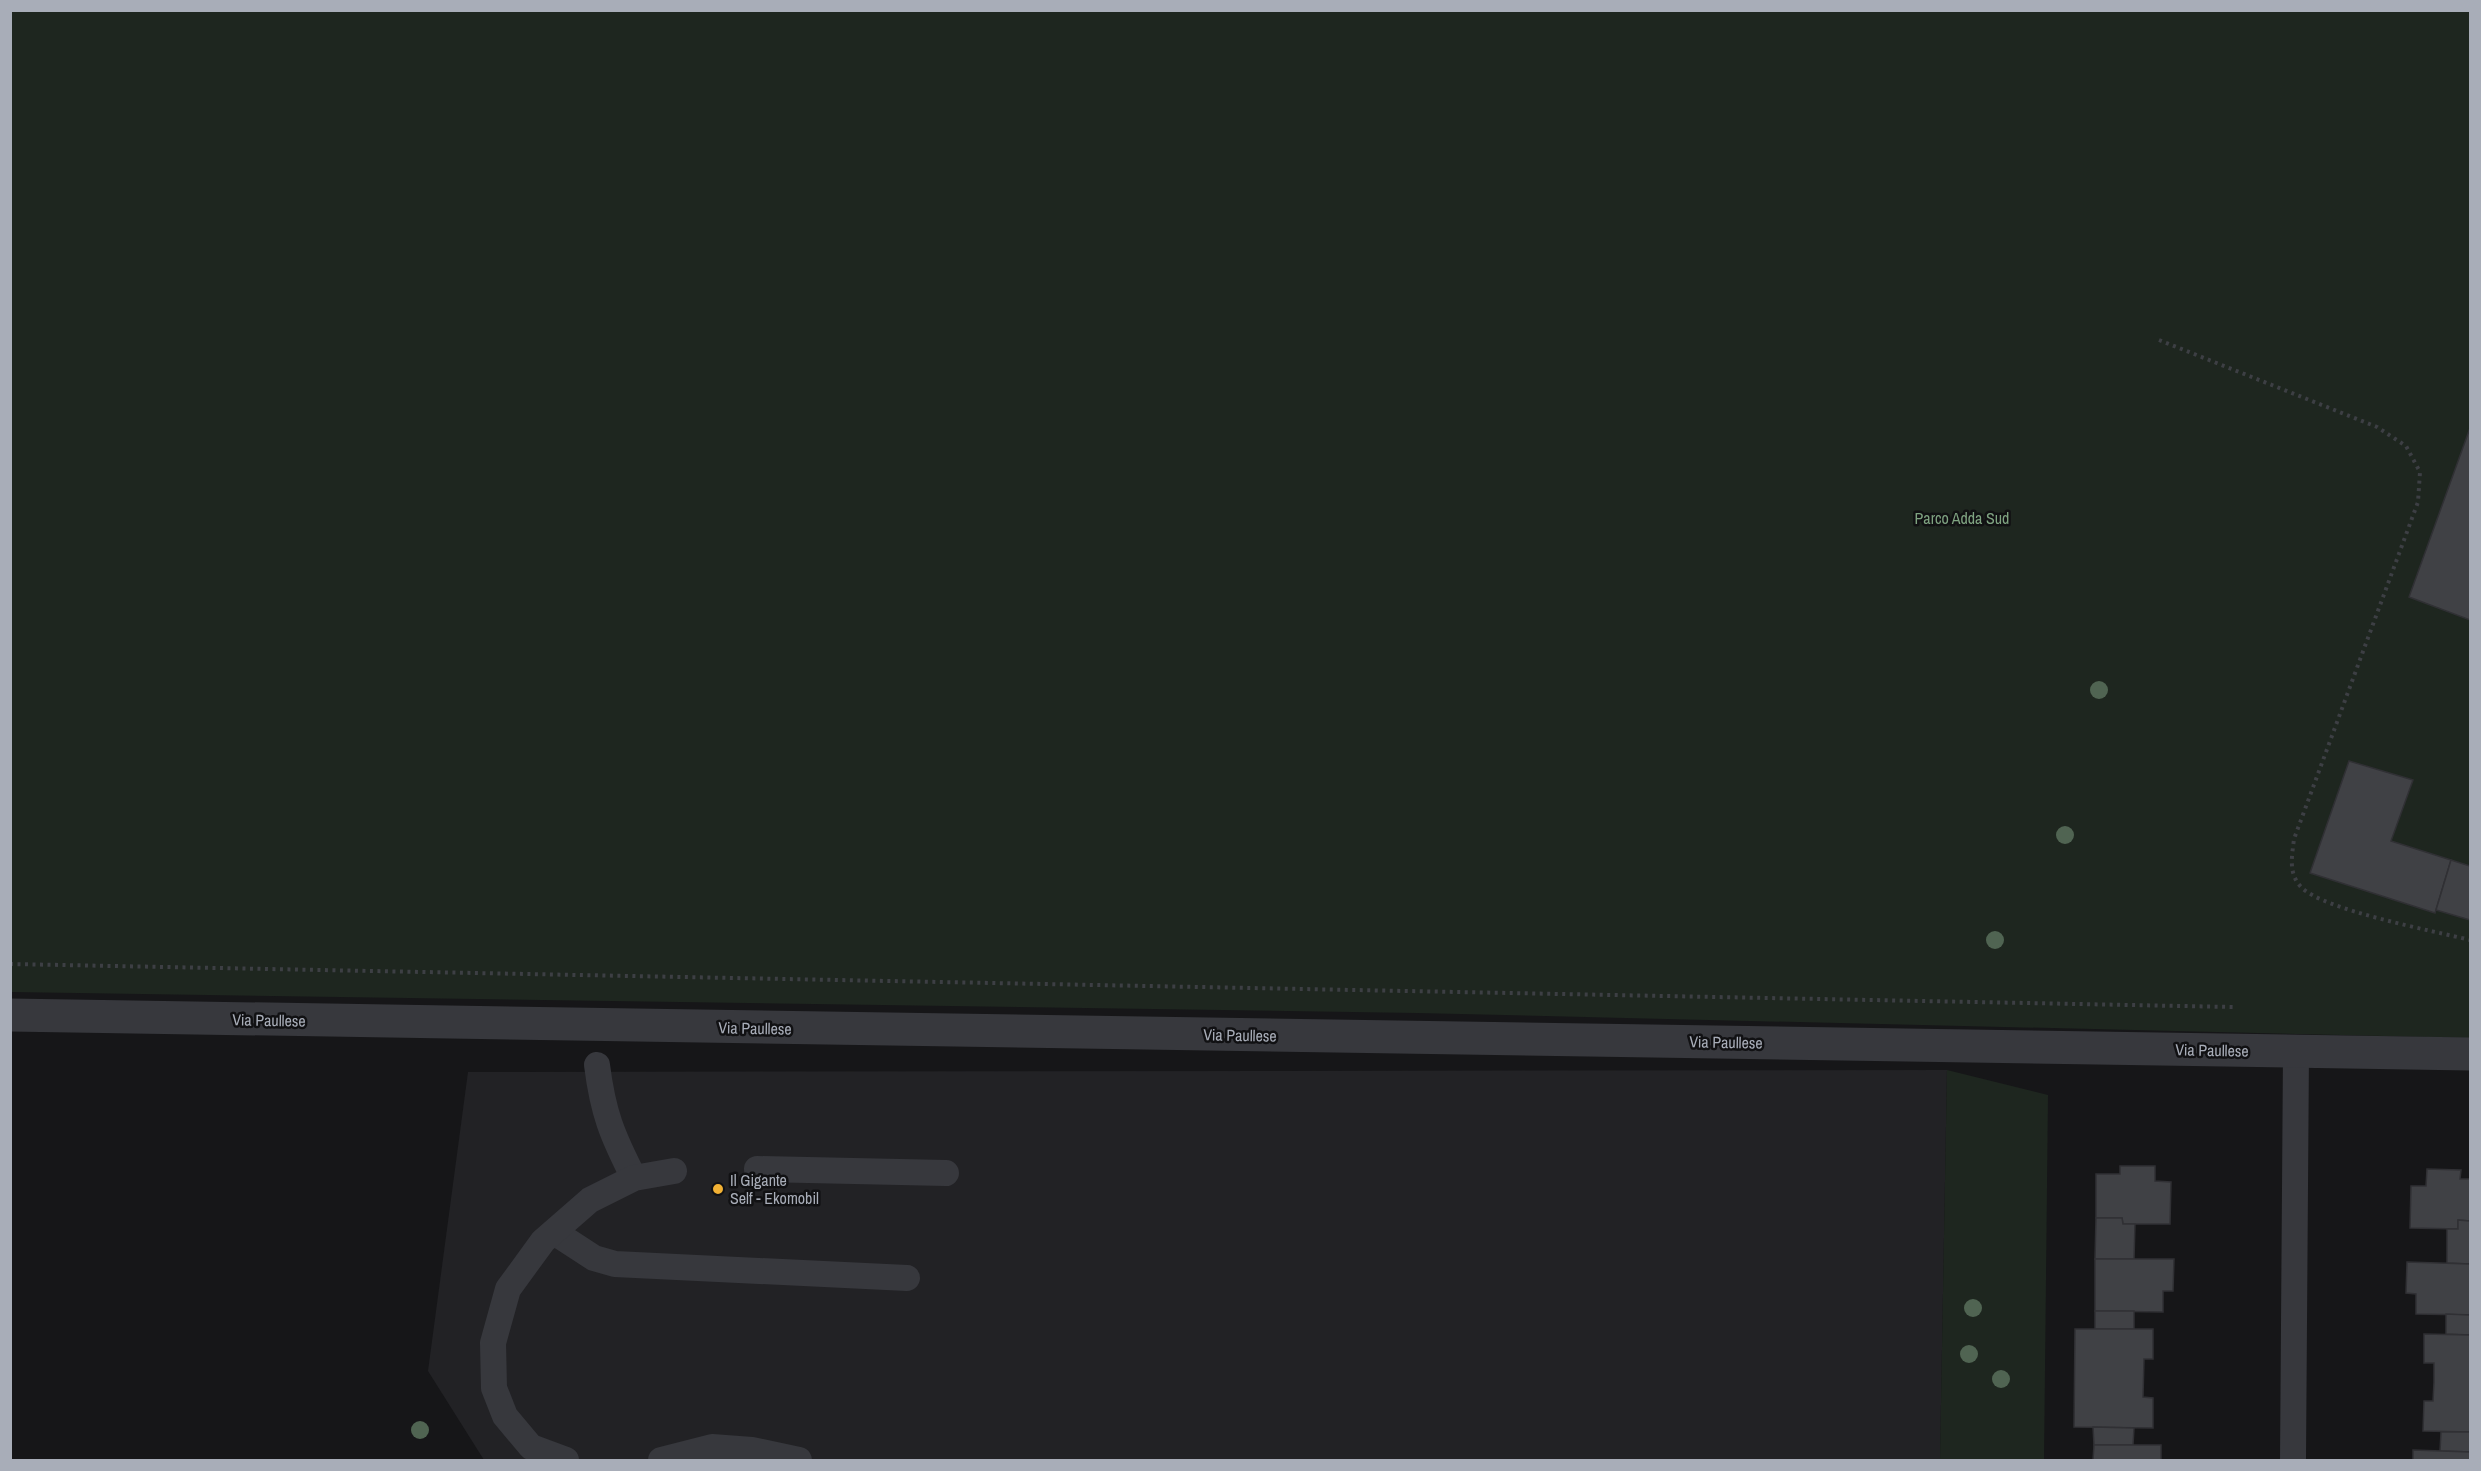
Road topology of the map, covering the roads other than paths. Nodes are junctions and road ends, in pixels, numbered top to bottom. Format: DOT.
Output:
graph roads {
  1 [pos="10,1015"];
  2 [pos="2296,1051"];
  3 [pos="2470,1054"];
  4 [pos="597,1065"];
  5 [pos="757,1169"];
  6 [pos="674,1171"];
  7 [pos="945,1173"];
  8 [pos="634,1178"];
  9 [pos="554,1232"];
  10 [pos="907,1278"];
  11 [pos="566,1461"];
  12 [pos="661,1461"];
  13 [pos="799,1461"];
  14 [pos="2293,1461"];
  1 -- 2 [label="street, Via Paullese"];
  2 -- 3 [label="street, Via Paullese"];
  2 -- 14 [label="lane"];
  4 -- 8 [label="lane"];
  5 -- 7 [label="lane"];
  6 -- 8 [label="lane"];
  8 -- 9 [label="lane"];
  9 -- 10 [label="lane"];
  9 -- 11 [label="lane"];
  12 -- 13 [label="lane"];
}
